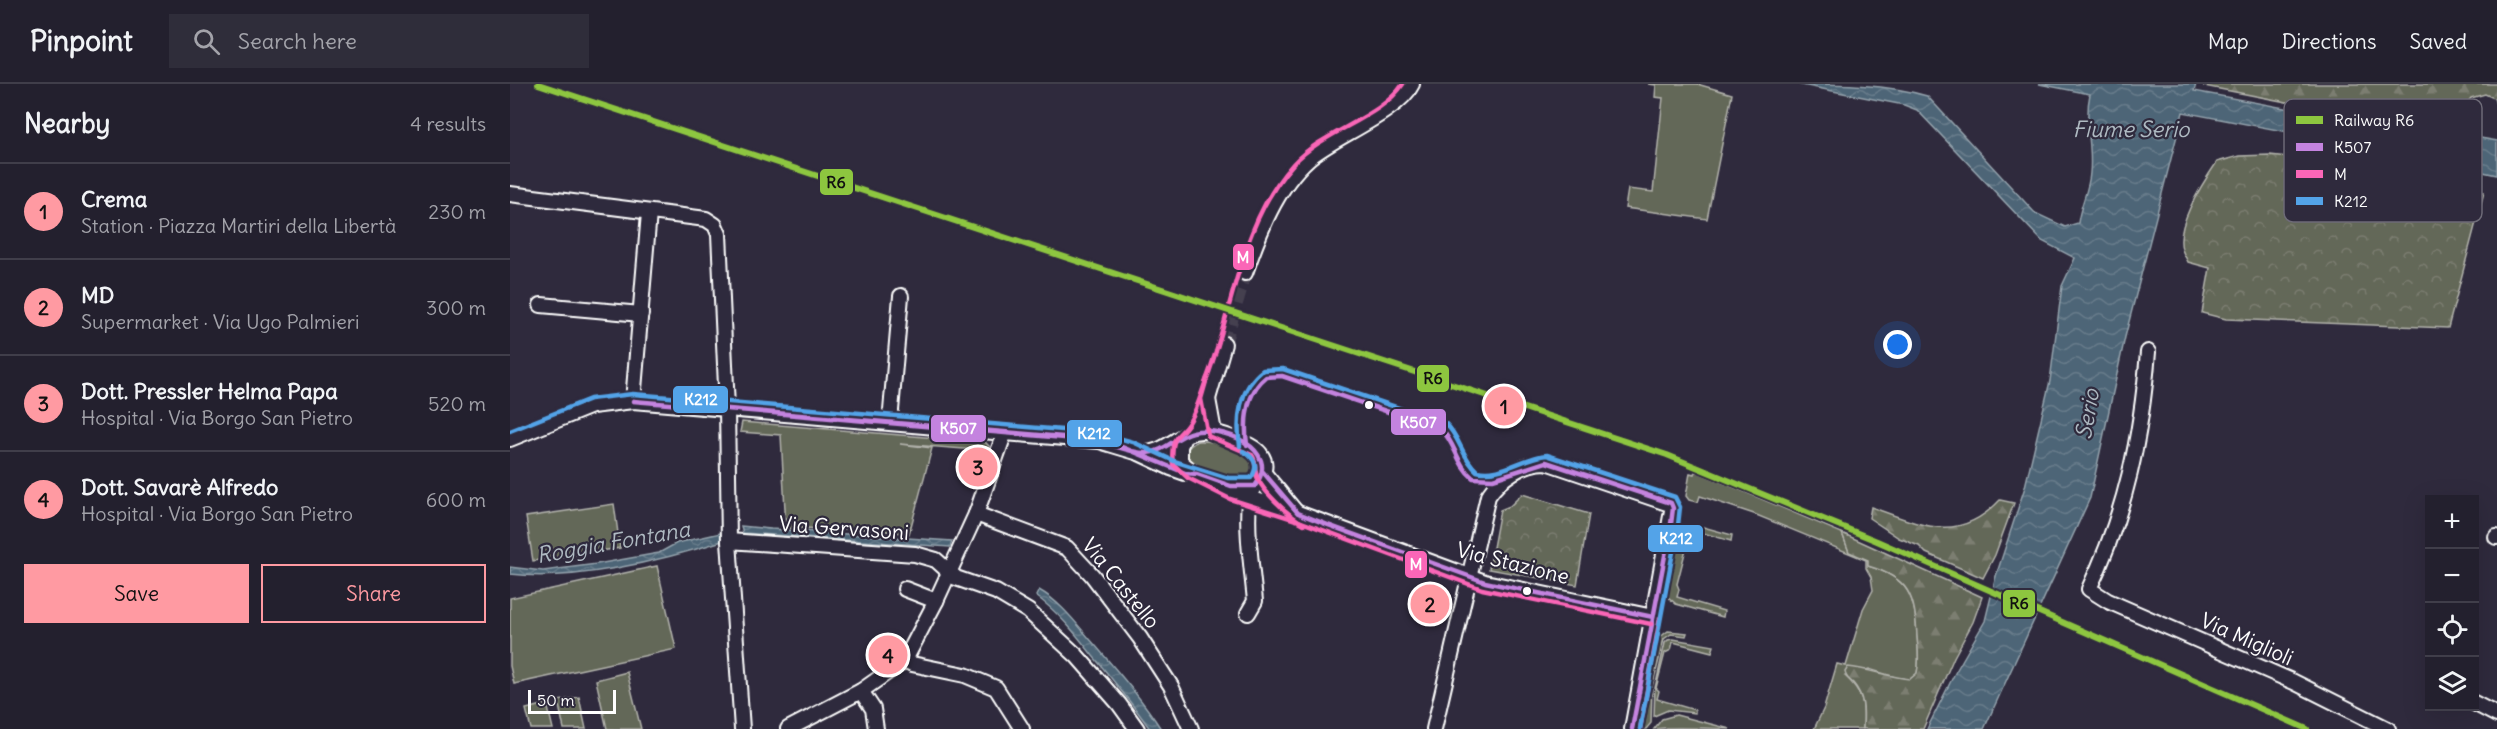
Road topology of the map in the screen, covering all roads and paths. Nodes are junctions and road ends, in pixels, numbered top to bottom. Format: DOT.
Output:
graph roads {
  1 [pos="1412,84"];
  2 [pos="510,194"];
  3 [pos="650,213"];
  4 [pos="1245,273"];
  5 [pos="901,296"];
  6 [pos="541,305"];
  7 [pos="641,314"];
  8 [pos="1224,344"];
  9 [pos="2148,352"];
  10 [pos="1208,399"];
  11 [pos="633,401"];
  12 [pos="727,408"];
  13 [pos="890,422"];
  14 [pos="510,424"];
  15 [pos="1005,432"];
  16 [pos="1214,432"];
  17 [pos="1188,434"];
  18 [pos="513,438"];
  19 [pos="1139,453"];
  20 [pos="1263,472"];
  21 [pos="1195,474"];
  22 [pos="1252,492"];
  23 [pos="1298,513"];
  24 [pos="976,514"];
  25 [pos="729,542"];
  26 [pos="949,574"];
  27 [pos="1468,577"];
  28 [pos="905,589"];
  29 [pos="936,601"];
  30 [pos="1248,613"];
  31 [pos="1653,617"];
  32 [pos="905,660"];
  33 [pos="861,691"];
  34 [pos="2479,705"];
  35 [pos="2497,715"];
  36 [pos="1133,727"];
  37 [pos="742,729"];
  38 [pos="788,729"];
  39 [pos="876,729"];
  40 [pos="1022,729"];
  41 [pos="1191,729"];
  42 [pos="1434,729"];
  43 [pos="1632,729"];
  44 [pos="2388,729"];
  1 -- 4 [label="street"];
  2 -- 3 [label="street"];
  3 -- 7 [label="street"];
  3 -- 12 [label="street"];
  5 -- 13 [label="street"];
  6 -- 7 [label="street"];
  7 -- 11 [label="street"];
  8 -- 10 [label="street"];
  9 -- 44 [label="street, Via Miglioli"];
  10 -- 16 [label="street"];
  10 -- 17 [label="street"];
  11 -- 12 [label="street, Via Stazione"];
  11 -- 18 [label="street, Via Stazione"];
  12 -- 13 [label="street, Via Stazione"];
  12 -- 25 [label="street"];
  13 -- 15 [label="street, Via Stazione"];
  14 -- 18 [label="street"];
  15 -- 19 [label="street, Via Stazione"];
  15 -- 24 [label="street"];
  16 -- 17 [label="street"];
  16 -- 20 [label="street, Via Stazione"];
  17 -- 19 [label="street"];
  17 -- 21 [label="street"];
  19 -- 21 [label="street, Via Stazione"];
  20 -- 22 [label="street"];
  20 -- 23 [label="street, Via Stazione"];
  21 -- 22 [label="street, Via Stazione"];
  22 -- 23 [label="street, Via Stazione"];
  22 -- 30 [label="street"];
  23 -- 27 [label="street, Via Stazione"];
  24 -- 26 [label="street"];
  24 -- 41 [label="street, Via Castello"];
  25 -- 26 [label="street, Via Gervasoni"];
  25 -- 37 [label="street"];
  26 -- 29 [label="street"];
  26 -- 36 [label="street, Via Gervasoni"];
  27 -- 31 [label="street, Via Stazione"];
  27 -- 31 [label="street"];
  27 -- 42 [label="street"];
  28 -- 29 [label="street"];
  29 -- 32 [label="street"];
  31 -- 43 [label="street"];
  32 -- 33 [label="street"];
  32 -- 40 [label="street"];
  33 -- 38 [label="street"];
  33 -- 39 [label="street"];
  34 -- 35 [label="street"];
}
